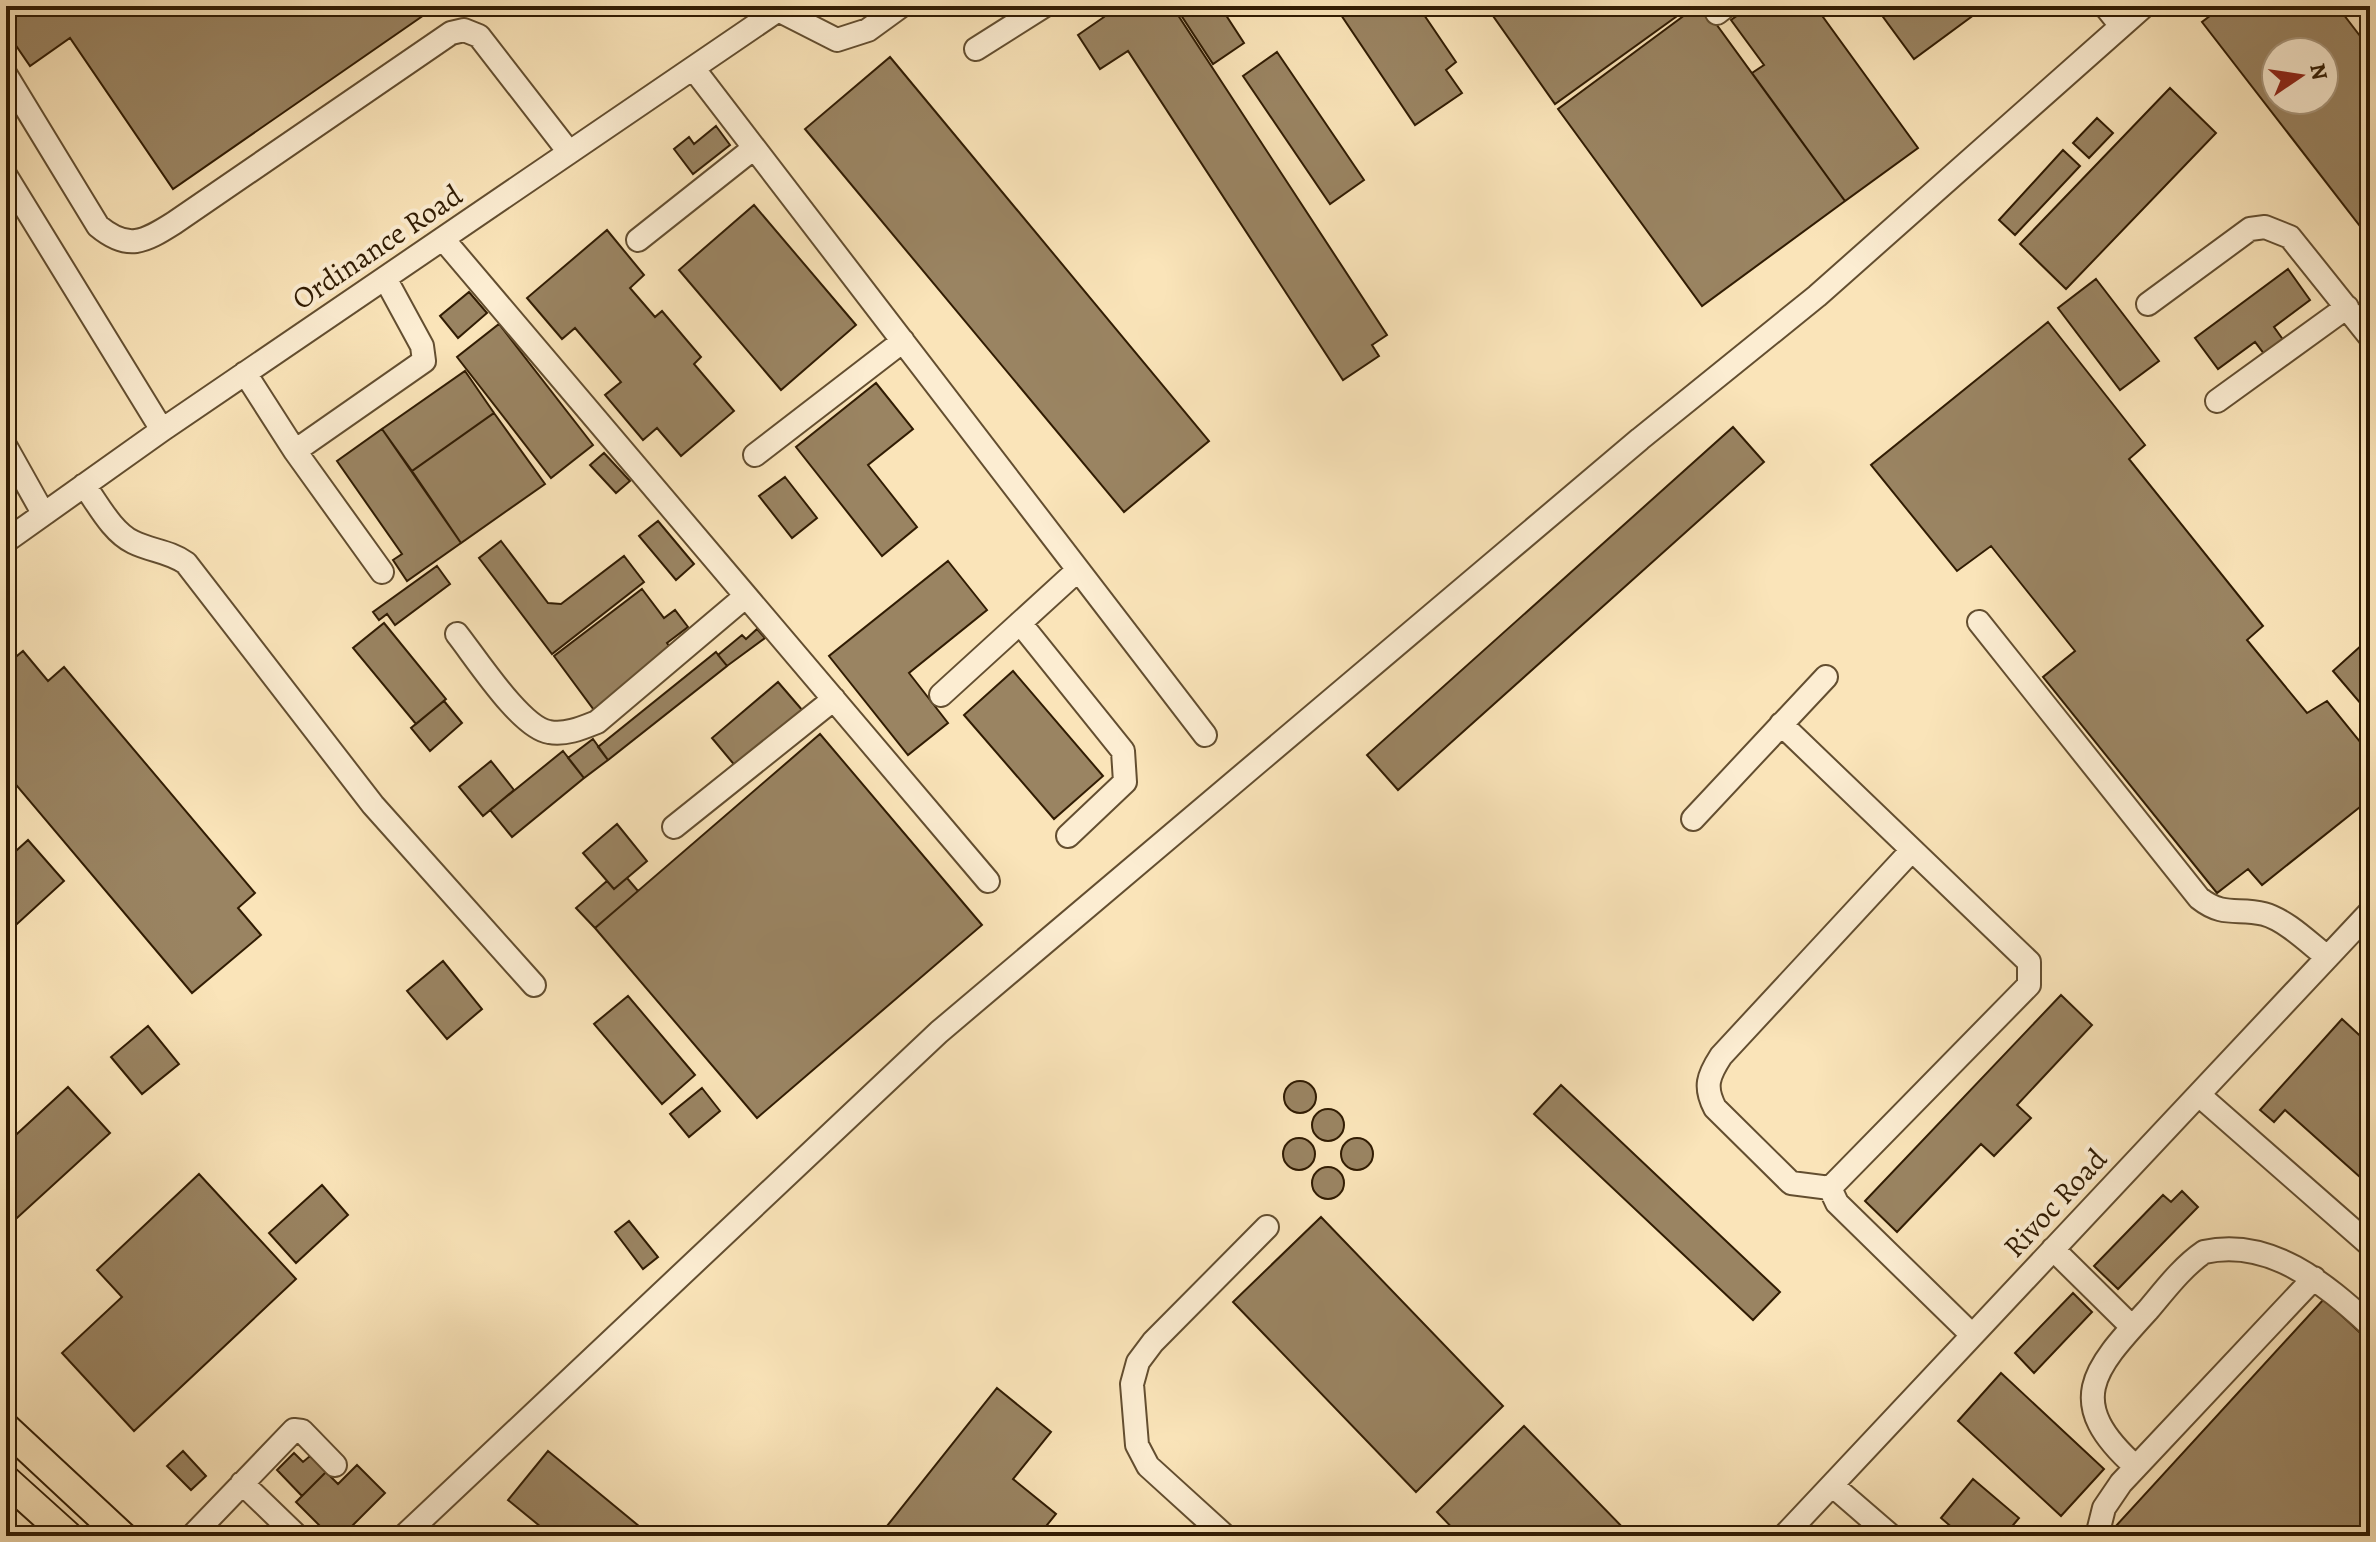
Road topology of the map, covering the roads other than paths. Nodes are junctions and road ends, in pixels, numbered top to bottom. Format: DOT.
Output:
graph roads {
  1 [pos="901,6"];
  2 [pos="1044,6"];
  3 [pos="2105,6"];
  4 [pos="2144,6"];
  5 [pos="781,8"];
  6 [pos="2121,26"];
  7 [pos="976,49"];
  8 [pos="693,68"];
  9 [pos="6,75"];
  10 [pos="754,148"];
  11 [pos="569,152"];
  12 [pos="6,176"];
  13 [pos="443,239"];
  14 [pos="638,240"];
  15 [pos="385,278"];
  16 [pos="2148,304"];
  17 [pos="2347,307"];
  18 [pos="2370,337"];
  19 [pos="903,341"];
  20 [pos="245,373"];
  21 [pos="2217,401"];
  22 [pos="162,430"];
  23 [pos="6,447"];
  24 [pos="295,451"];
  25 [pos="755,455"];
  26 [pos="84,485"];
  27 [pos="43,513"];
  28 [pos="6,541"];
  29 [pos="1078,570"];
  30 [pos="382,572"];
  31 [pos="746,596"];
  32 [pos="1979,622"];
  33 [pos="1020,623"];
  34 [pos="457,634"];
  35 [pos="1826,677"];
  36 [pos="941,695"];
  37 [pos="834,699"];
  38 [pos="1781,724"];
  39 [pos="1205,735"];
  40 [pos="1693,819"];
  41 [pos="674,827"];
  42 [pos="1068,836"];
  43 [pos="1912,850"];
  44 [pos="988,881"];
  45 [pos="2370,912"];
  46 [pos="2327,957"];
  47 [pos="534,985"];
  48 [pos="2199,1095"];
  49 [pos="1830,1188"];
  50 [pos="1267,1227"];
  51 [pos="2370,1245"];
  52 [pos="2053,1249"];
  53 [pos="2314,1278"];
  54 [pos="2370,1325"];
  55 [pos="2132,1327"];
  56 [pos="1972,1335"];
  57 [pos="6,1428"];
  58 [pos="335,1465"];
  59 [pos="2136,1467"];
  60 [pos="6,1480"];
  61 [pos="242,1483"];
  62 [pos="1832,1485"];
  63 [pos="68,1536"];
  64 [pos="122,1536"];
  65 [pos="192,1536"];
  66 [pos="297,1536"];
  67 [pos="404,1536"];
  68 [pos="1225,1536"];
  69 [pos="1784,1536"];
  70 [pos="1891,1536"];
  71 [pos="2097,1536"];
  1 -- 5 [label="street"];
  2 -- 7 [label="street"];
  3 -- 6 [label="street"];
  4 -- 6 [label="street"];
  5 -- 8 [label="street, Ordinance Road"];
  6 -- 67 [label="street"];
  8 -- 10 [label="street"];
  8 -- 11 [label="street, Ordinance Road"];
  9 -- 11 [label="street"];
  10 -- 14 [label="street"];
  10 -- 19 [label="street"];
  11 -- 13 [label="street, Ordinance Road"];
  12 -- 22 [label="street"];
  13 -- 15 [label="street, Ordinance Road"];
  13 -- 31 [label="street"];
  15 -- 20 [label="street, Ordinance Road"];
  15 -- 24 [label="street"];
  16 -- 17 [label="street"];
  17 -- 18 [label="street"];
  17 -- 21 [label="street"];
  19 -- 25 [label="street"];
  19 -- 29 [label="street"];
  20 -- 22 [label="street, Ordinance Road"];
  20 -- 24 [label="street"];
  22 -- 26 [label="street, Ordinance Road"];
  23 -- 27 [label="street"];
  24 -- 30 [label="street"];
  26 -- 27 [label="street, Ordinance Road"];
  26 -- 47 [label="street"];
  27 -- 28 [label="street, Ordinance Road"];
  29 -- 33 [label="street"];
  29 -- 39 [label="street"];
  31 -- 34 [label="street"];
  31 -- 37 [label="street"];
  32 -- 46 [label="street"];
  33 -- 36 [label="street"];
  33 -- 42 [label="street"];
  35 -- 38 [label="street"];
  37 -- 41 [label="street"];
  37 -- 44 [label="street"];
  38 -- 40 [label="street"];
  38 -- 43 [label="street"];
  43 -- 49 [label="street"];
  43 -- 49 [label="street"];
  45 -- 46 [label="street, Rivoc Road"];
  46 -- 48 [label="street, Rivoc Road"];
  48 -- 51 [label="street"];
  48 -- 52 [label="street, Rivoc Road"];
  49 -- 56 [label="street"];
  50 -- 68 [label="street"];
  52 -- 55 [label="street"];
  52 -- 56 [label="street, Rivoc Road"];
  53 -- 54 [label="street"];
  53 -- 55 [label="street"];
  53 -- 59 [label="street"];
  55 -- 59 [label="street"];
  56 -- 62 [label="street, Rivoc Road"];
  57 -- 64 [label="main road"];
  58 -- 61 [label="street"];
  59 -- 71 [label="street"];
  60 -- 63 [label="main road"];
  61 -- 65 [label="street"];
  61 -- 66 [label="street"];
  62 -- 69 [label="street, Rivoc Road"];
  62 -- 70 [label="street"];
}
